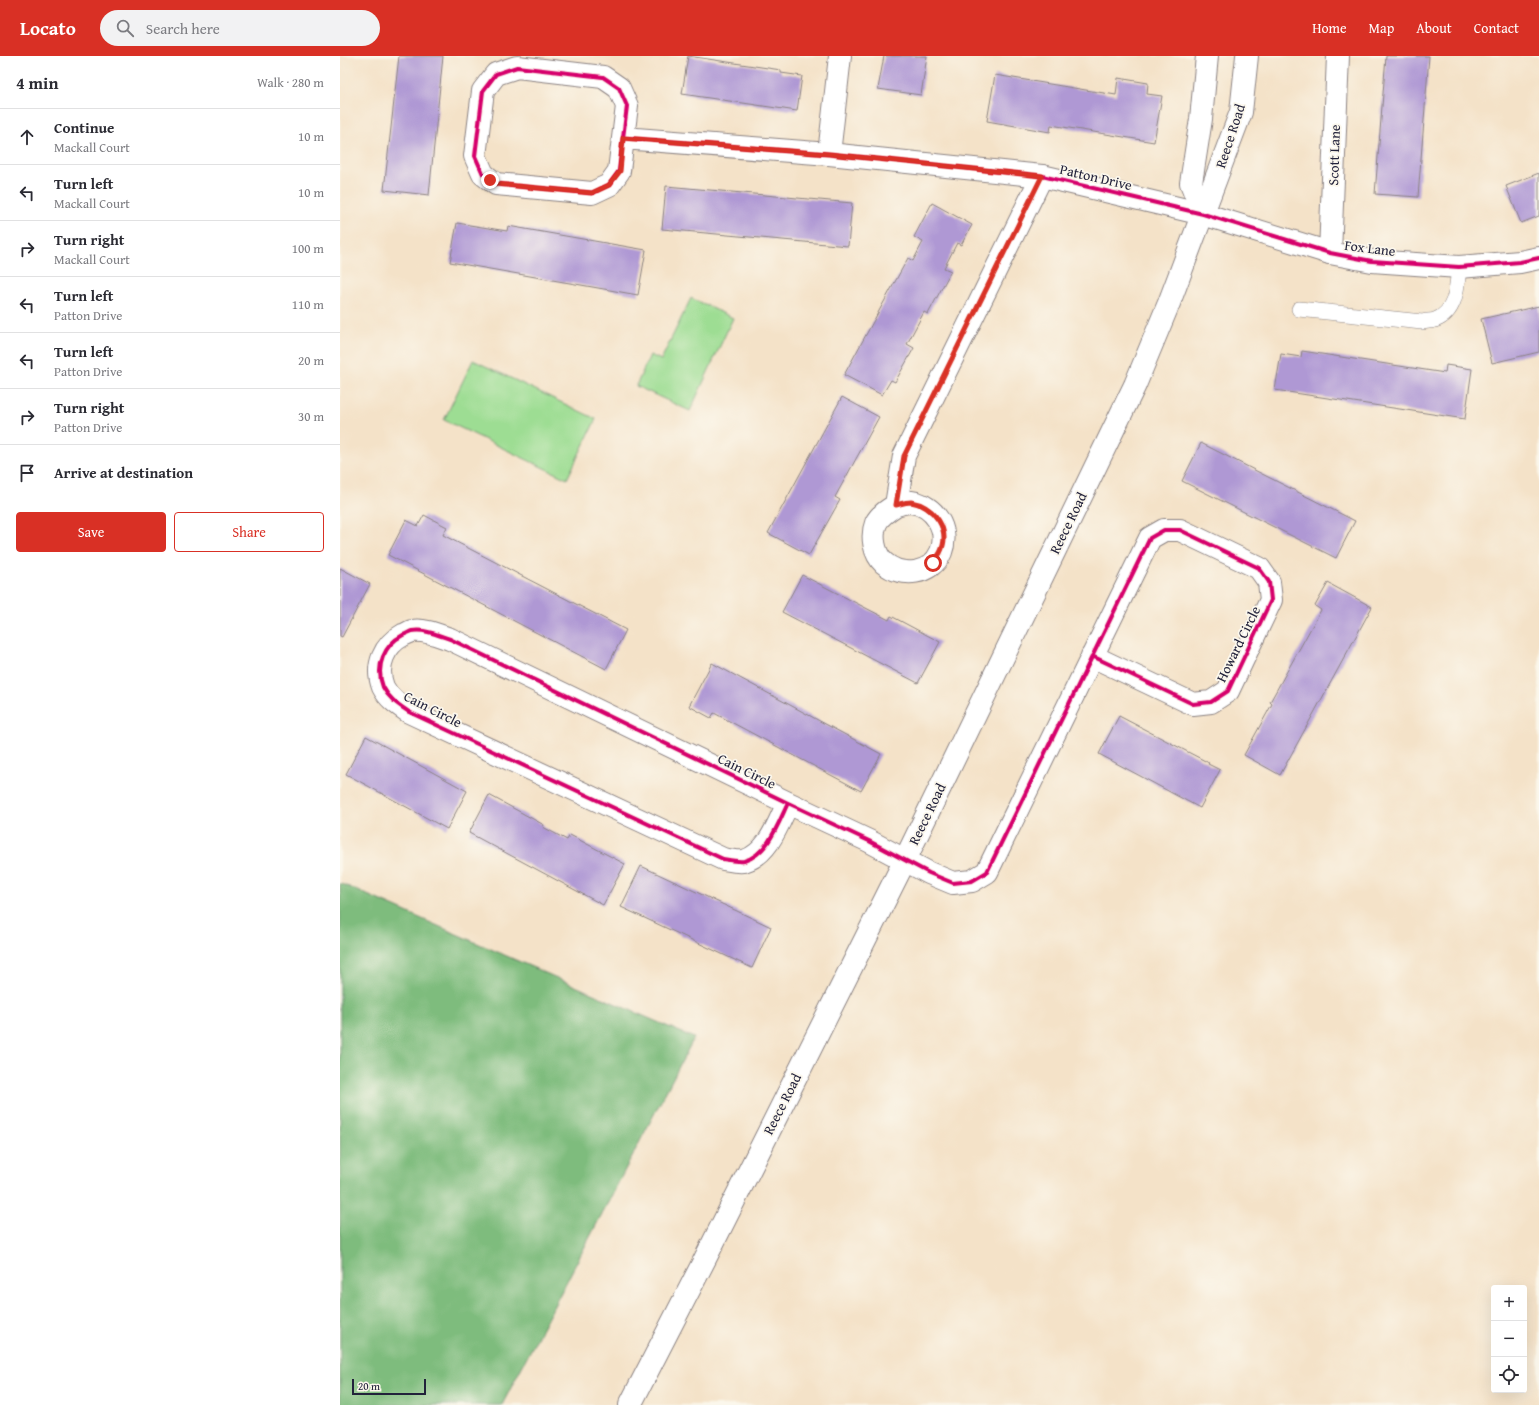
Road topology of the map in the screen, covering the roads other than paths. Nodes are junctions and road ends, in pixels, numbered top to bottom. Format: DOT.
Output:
graph roads {
  1 [pos="840,56"];
  2 [pos="1207,56"];
  3 [pos="1247,56"];
  4 [pos="1338,56"];
  5 [pos="623,138"];
  6 [pos="829,154"];
  7 [pos="1042,176"];
  8 [pos="1203,214"];
  9 [pos="1330,253"];
  10 [pos="1539,258"];
  11 [pos="1459,267"];
  12 [pos="1299,309"];
  13 [pos="896,505"];
  14 [pos="1092,656"];
  15 [pos="788,803"];
  16 [pos="904,860"];
  17 [pos="630,1405"];
  1 -- 6 [label="street"];
  2 -- 8 [label="street, Reece Road"];
  3 -- 8 [label="street, Reece Road"];
  4 -- 9 [label="street, Scott Lane"];
  5 -- 5 [label="street"];
  5 -- 6 [label="street, Patton Drive"];
  6 -- 7 [label="street, Patton Drive"];
  7 -- 8 [label="street, Patton Drive"];
  7 -- 13 [label="street"];
  8 -- 9 [label="street, Fox Lane"];
  8 -- 16 [label="street, Reece Road"];
  9 -- 11 [label="street, Fox Lane"];
  10 -- 11 [label="street, Fox Lane"];
  11 -- 12 [label="lane"];
  14 -- 14 [label="street, Howard Circle"];
  14 -- 16 [label="street, Howard Circle"];
  15 -- 15 [label="street, Cain Circle"];
  15 -- 16 [label="street, Cain Circle"];
  16 -- 17 [label="street, Reece Road"];
}
